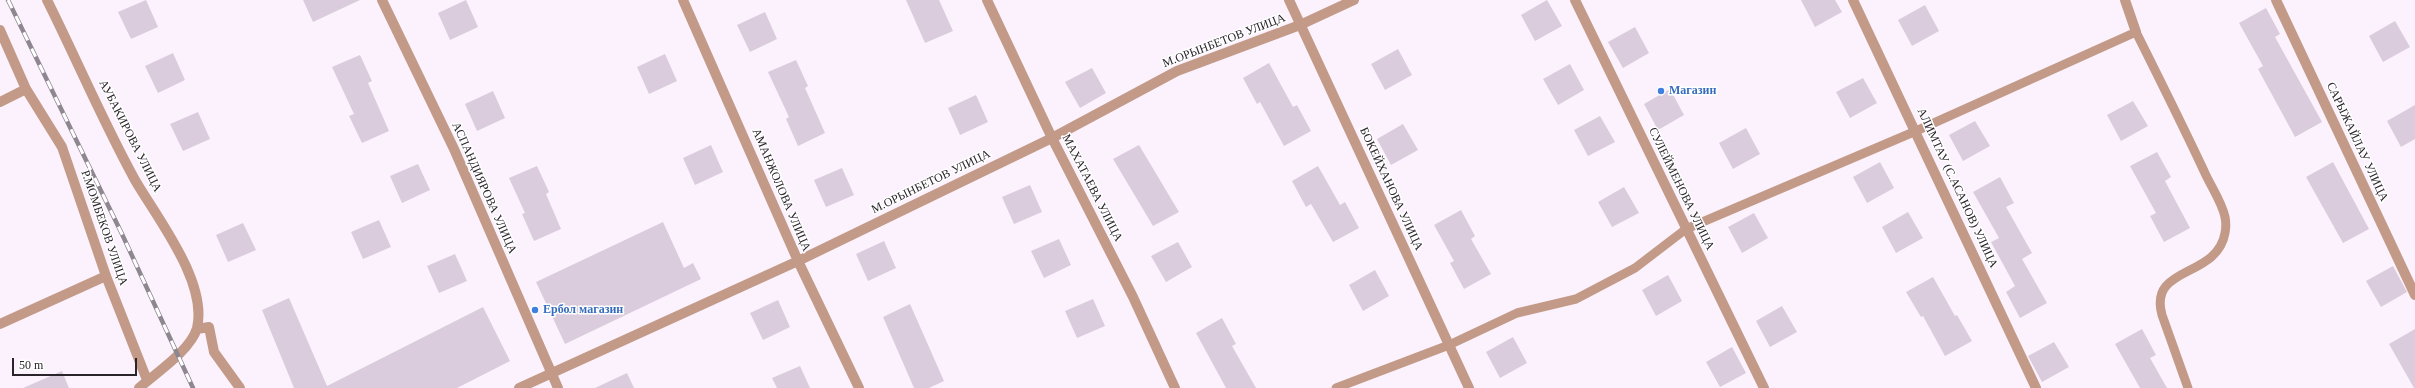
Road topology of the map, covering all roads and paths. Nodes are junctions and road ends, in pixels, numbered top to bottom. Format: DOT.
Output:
graph roads {
  1 [pos="47,0"];
  2 [pos="382,0"];
  3 [pos="683,0"];
  4 [pos="987,0"];
  5 [pos="1289,0"];
  6 [pos="1354,0"];
  7 [pos="1575,0"];
  8 [pos="1853,0"];
  9 [pos="2125,0"];
  10 [pos="2276,0"];
  11 [pos="1300,25"];
  12 [pos="0,30"];
  13 [pos="2136,32"];
  14 [pos="26,89"];
  15 [pos="0,102"];
  16 [pos="1916,131"];
  17 [pos="1052,138"];
  18 [pos="1686,229"];
  19 [pos="798,261"];
  20 [pos="106,276"];
  21 [pos="2415,295"];
  22 [pos="0,324"];
  23 [pos="197,329"];
  24 [pos="1449,345"];
  25 [pos="550,373"];
  26 [pos="148,380"];
  27 [pos="139,388"];
  28 [pos="240,388"];
  29 [pos="519,388"];
  30 [pos="558,388"];
  31 [pos="859,388"];
  32 [pos="1175,388"];
  33 [pos="1336,388"];
  34 [pos="1469,388"];
  35 [pos="1764,388"];
  36 [pos="2036,388"];
  37 [pos="2188,388"];
  1 -- 23 [label="street, АУБАКИРОВА УЛИЦА"];
  2 -- 25 [label="street, АСПАНДИЯРОВА УЛИЦА"];
  3 -- 19 [label="street, АМАНЖОЛОВА УЛИЦА"];
  4 -- 17 [label="street, МАХАТАЕВА УЛИЦА"];
  5 -- 11 [label="street, БОКЕЙХАНОВА УЛИЦА"];
  6 -- 11 [label="street, М.ОРЫНБЕТОВ УЛИЦА"];
  7 -- 18 [label="street, СУЛЕЙМЕНОВА УЛИЦА"];
  8 -- 16 [label="street, АЛИМТАУ (С.АСАНОВ) УЛИЦА"];
  9 -- 13 [label="street"];
  10 -- 21 [label="street, САРЫЖАЙЛАУ УЛИЦА"];
  11 -- 17 [label="street, М.ОРЫНБЕТОВ УЛИЦА"];
  11 -- 24 [label="street, БОКЕЙХАНОВА УЛИЦА"];
  12 -- 14 [label="street, Р.МОМБЕКОВ УЛИЦА"];
  13 -- 16 [label="lane"];
  13 -- 37 [label="lane"];
  14 -- 15 [label="street"];
  14 -- 20 [label="street, Р.МОМБЕКОВ УЛИЦА"];
  16 -- 18 [label="lane"];
  16 -- 36 [label="street, АЛИМТАУ (С.АСАНОВ) УЛИЦА"];
  17 -- 19 [label="street, М.ОРЫНБЕТОВ УЛИЦА"];
  17 -- 32 [label="street, МАХАТАЕВА УЛИЦА"];
  18 -- 24 [label="lane"];
  18 -- 35 [label="street, СУЛЕЙМЕНОВА УЛИЦА"];
  19 -- 25 [label="street, М.ОРЫНБЕТОВ УЛИЦА"];
  19 -- 31 [label="street, АМАНЖОЛОВА УЛИЦА"];
  20 -- 22 [label="street"];
  20 -- 26 [label="street, Р.МОМБЕКОВ УЛИЦА"];
  23 -- 26 [label="street, АУБАКИРОВА УЛИЦА"];
  23 -- 28 [label="street"];
  24 -- 33 [label="lane"];
  24 -- 34 [label="street, БОКЕЙХАНОВА УЛИЦА"];
  25 -- 29 [label="street, М.ОРЫНБЕТОВ УЛИЦА"];
  25 -- 30 [label="street, АСПАНДИЯРОВА УЛИЦА"];
  26 -- 27 [label="street, АУБАКИРОВА УЛИЦА"];
}
